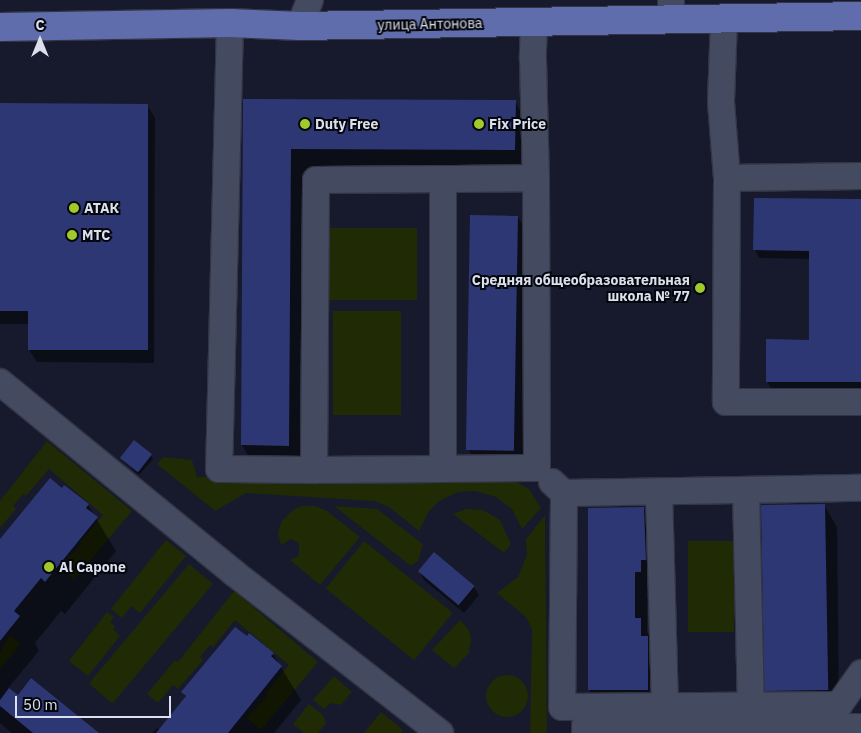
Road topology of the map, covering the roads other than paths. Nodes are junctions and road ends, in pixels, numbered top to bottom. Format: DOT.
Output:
graph roads {
  1 [pos="310,0"];
  2 [pos="671,10"];
  3 [pos="861,16"];
  4 [pos="724,19"];
  5 [pos="534,22"];
  6 [pos="230,24"];
  7 [pos="300,26"];
  8 [pos="0,27"];
  9 [pos="861,176"];
  10 [pos="536,178"];
  11 [pos="727,178"];
  12 [pos="443,179"];
  13 [pos="0,382"];
  14 [pos="861,402"];
  15 [pos="537,468"];
  16 [pos="443,469"];
  17 [pos="314,470"];
  18 [pos="861,488"];
  19 [pos="746,490"];
  20 [pos="659,492"];
  21 [pos="564,493"];
  22 [pos="861,673"];
  23 [pos="751,705"];
  24 [pos="664,706"];
  25 [pos="440,733"];
  26 [pos="584,733"];
  27 [pos="860,733"];
  1 -- 7 [label="lane"];
  2 -- 4 [label="main road, улица Антонова"];
  2 -- 5 [label="main road, улица Антонова"];
  3 -- 4 [label="main road, улица Антонова"];
  4 -- 11 [label="lane"];
  5 -- 7 [label="main road, улица Антонова"];
  5 -- 10 [label="lane"];
  6 -- 7 [label="main road, улица Антонова"];
  6 -- 8 [label="main road, улица Антонова"];
  6 -- 17 [label="lane"];
  9 -- 11 [label="lane"];
  10 -- 12 [label="lane"];
  10 -- 15 [label="lane"];
  11 -- 14 [label="lane"];
  12 -- 16 [label="lane"];
  12 -- 17 [label="lane"];
  13 -- 25 [label="lane"];
  15 -- 16 [label="lane"];
  15 -- 21 [label="lane"];
  16 -- 17 [label="lane"];
  18 -- 19 [label="lane"];
  19 -- 20 [label="lane"];
  19 -- 23 [label="lane"];
  20 -- 21 [label="lane"];
  20 -- 24 [label="lane"];
  21 -- 24 [label="lane"];
  22 -- 23 [label="lane"];
  23 -- 24 [label="lane"];
  26 -- 27 [label="lane"];
}
